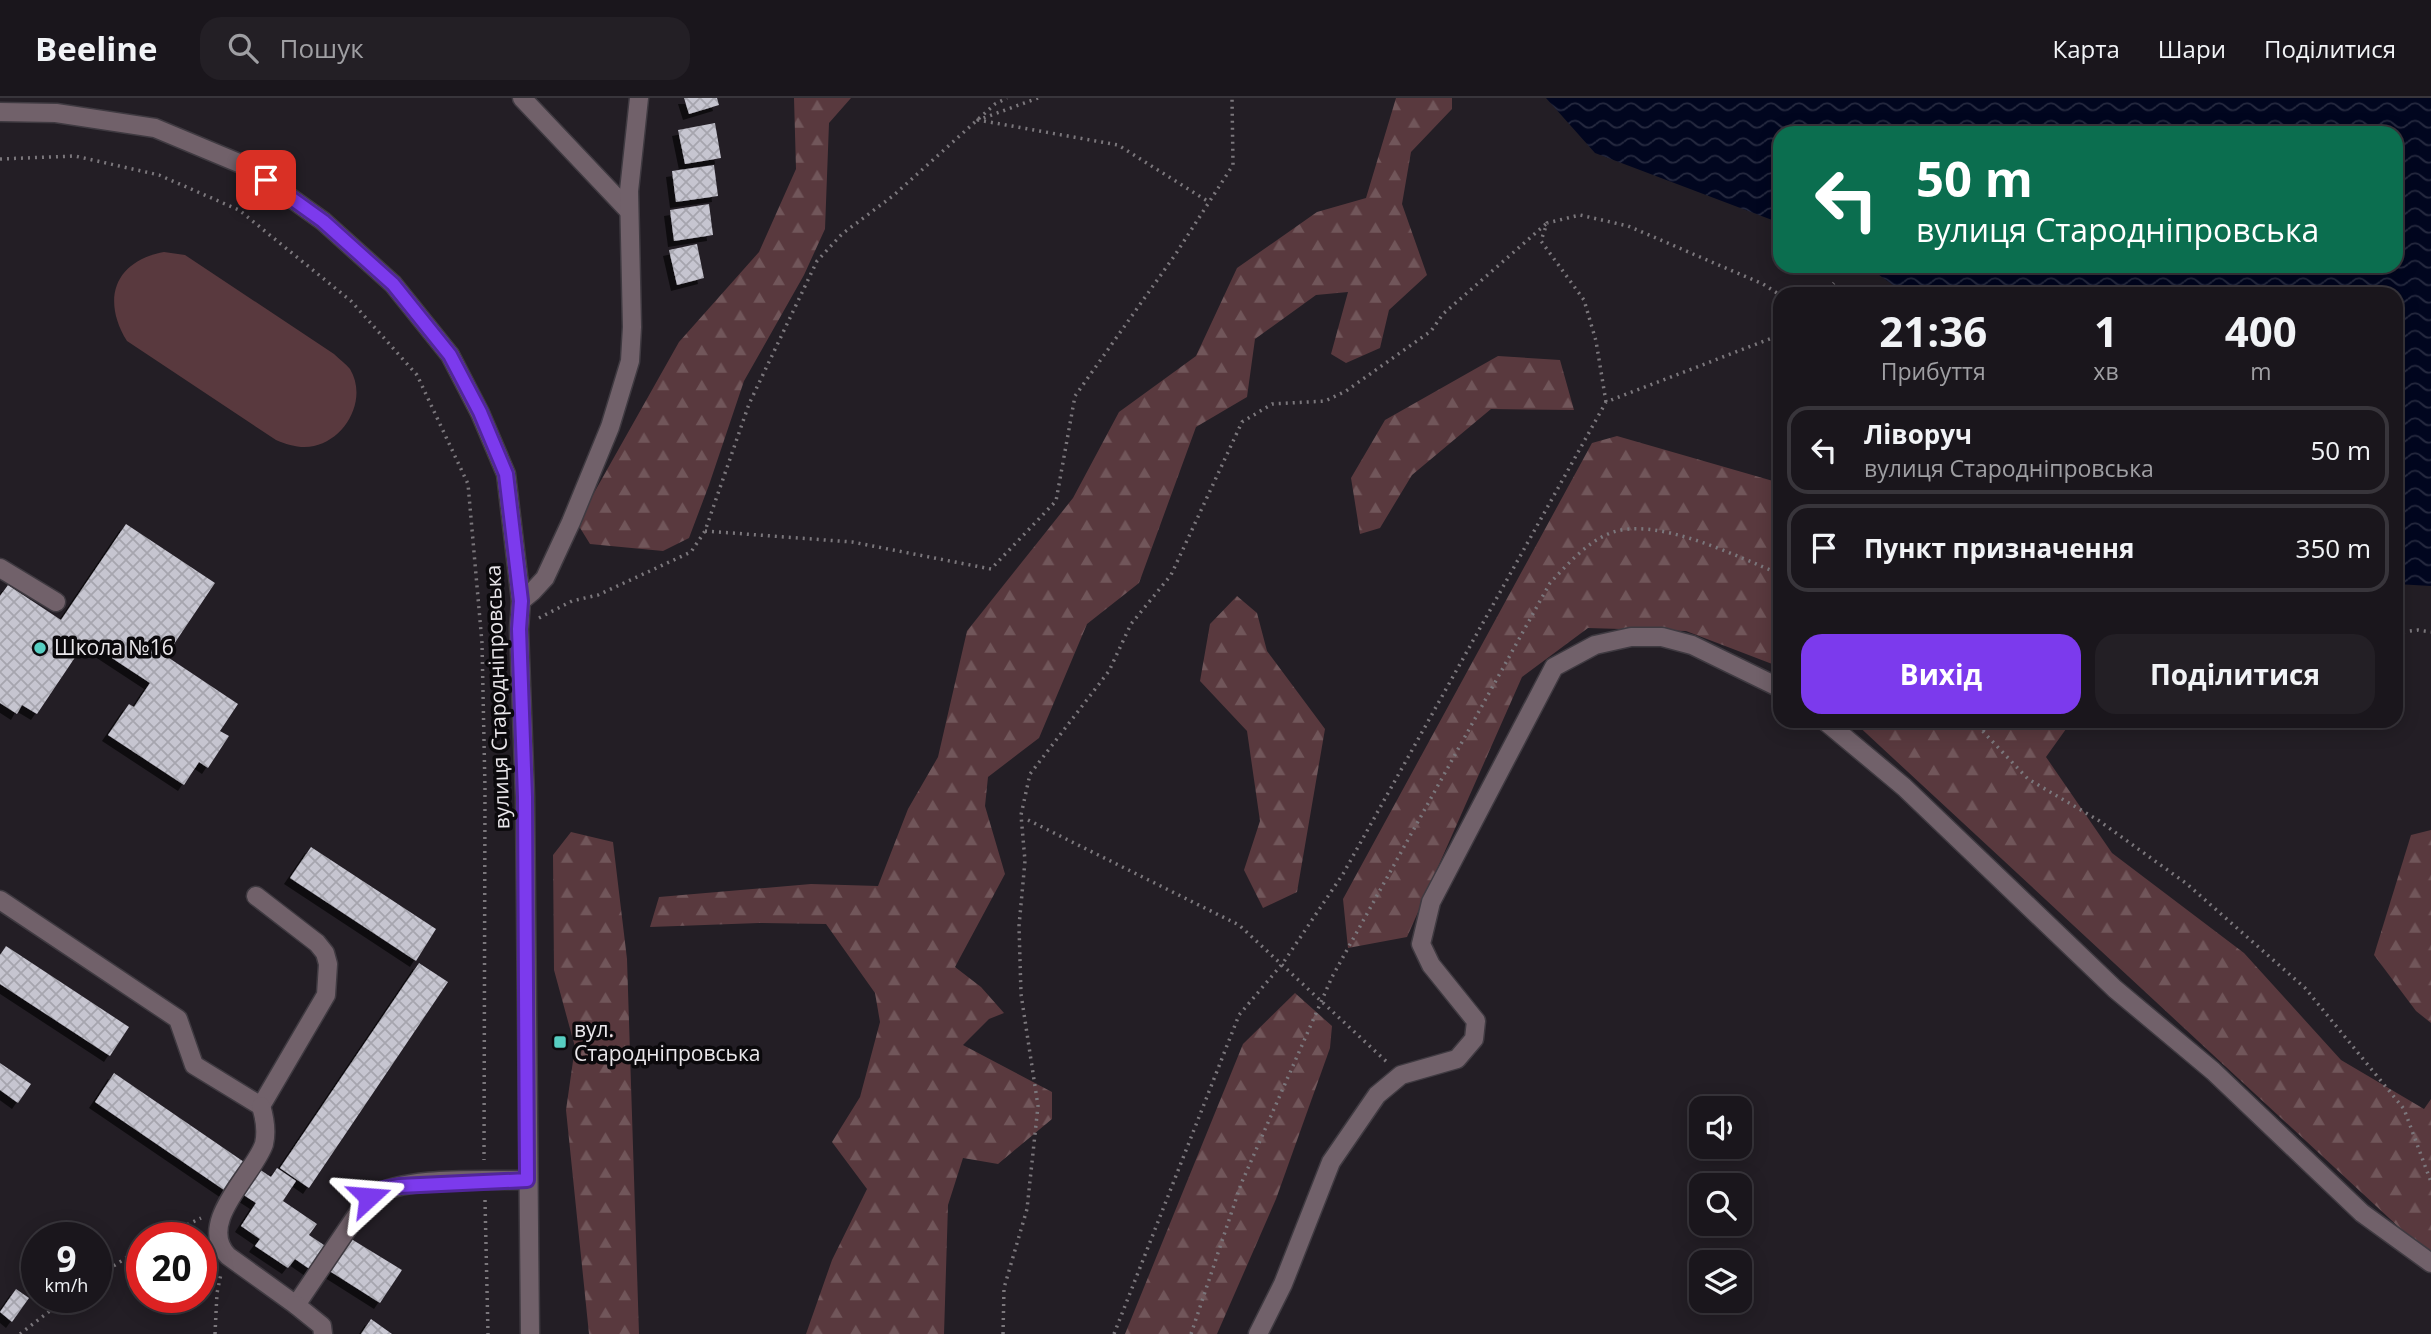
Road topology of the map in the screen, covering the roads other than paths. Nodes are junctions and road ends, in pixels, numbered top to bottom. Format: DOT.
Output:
graph roads {
  1 [pos="522,98"];
  2 [pos="639,98"];
  3 [pos="0,112"];
  4 [pos="629,211"];
  5 [pos="0,568"];
  6 [pos="521,601"];
  7 [pos="56,602"];
  8 [pos="1773,685"];
  9 [pos="1833,728"];
  10 [pos="256,896"];
  11 [pos="0,900"];
  12 [pos="261,1106"];
  13 [pos="527,1180"];
  14 [pos="2431,1263"];
  15 [pos="296,1305"];
  16 [pos="323,1334"];
  17 [pos="530,1334"];
  18 [pos="1258,1334"];
  1 -- 4 [label="street"];
  2 -- 4 [label="street"];
  3 -- 6 [label="street, вулиця Стародніпровська"];
  4 -- 6 [label="street"];
  5 -- 7 [label="street"];
  6 -- 13 [label="street, вулиця Стародніпровська"];
  8 -- 18 [label="street"];
  9 -- 14 [label="street"];
  10 -- 12 [label="street"];
  11 -- 12 [label="street"];
  12 -- 15 [label="street"];
  13 -- 15 [label="street"];
  13 -- 17 [label="street, вулиця Стародніпровська"];
  15 -- 16 [label="street"];
}
